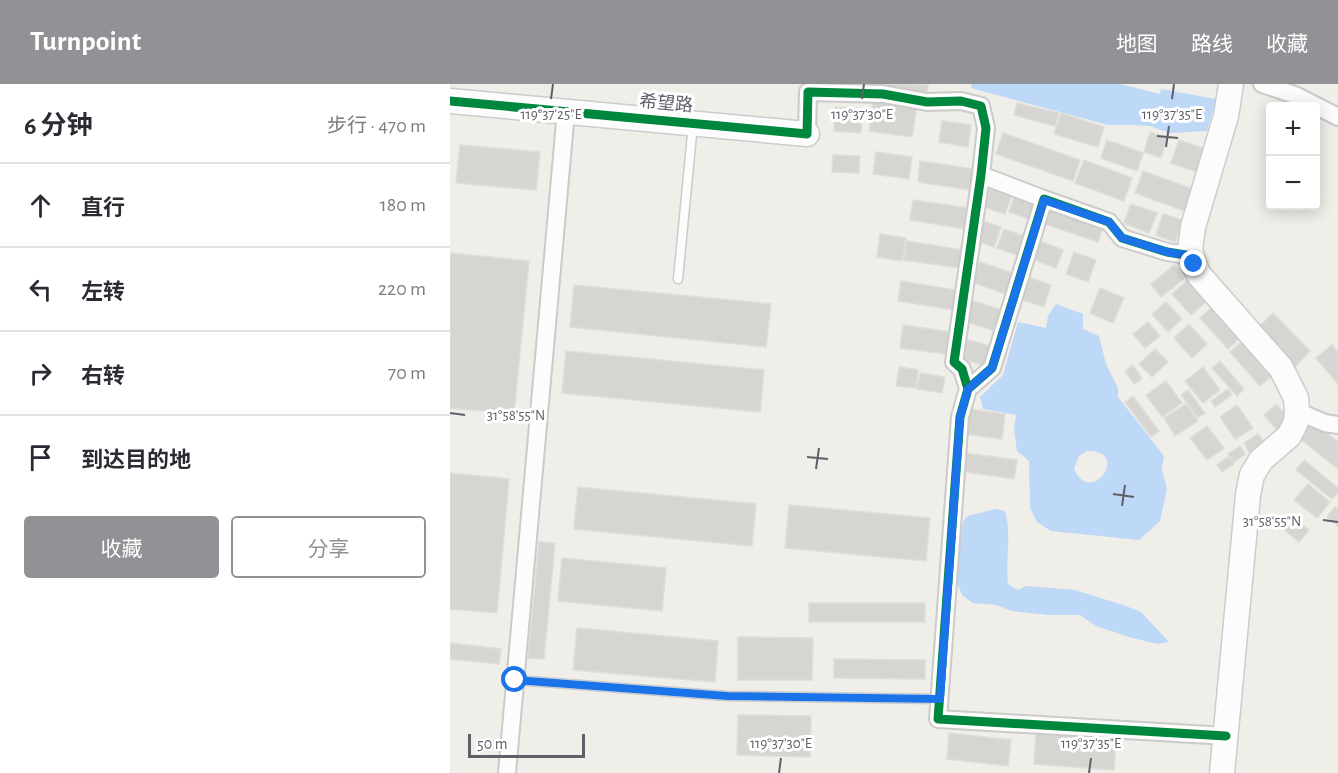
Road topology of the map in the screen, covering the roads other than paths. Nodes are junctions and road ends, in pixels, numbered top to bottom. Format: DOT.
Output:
graph roads {
  1 [pos="1232,84"];
  2 [pos="1262,84"];
  3 [pos="450,100"];
  4 [pos="566,111"];
  5 [pos="1338,117"];
  6 [pos="693,123"];
  7 [pos="807,134"];
  8 [pos="981,175"];
  9 [pos="1044,200"];
  10 [pos="1192,256"];
  11 [pos="678,279"];
  12 [pos="968,389"];
  13 [pos="1298,411"];
  14 [pos="1338,425"];
  15 [pos="515,680"];
  16 [pos="940,699"];
  17 [pos="1226,736"];
  18 [pos="507,773"];
  19 [pos="1222,773"];
  1 -- 10 [label="street"];
  2 -- 5 [label="street"];
  3 -- 4 [label="street, 希望路"];
  4 -- 6 [label="street, 希望路"];
  4 -- 15 [label="street"];
  6 -- 7 [label="street, 希望路"];
  6 -- 11 [label="lane"];
  7 -- 8 [label="street"];
  8 -- 9 [label="street"];
  8 -- 12 [label="street"];
  9 -- 10 [label="street"];
  9 -- 12 [label="street"];
  10 -- 13 [label="street"];
  12 -- 16 [label="street"];
  13 -- 14 [label="street"];
  13 -- 17 [label="street"];
  15 -- 16 [label="lane"];
  15 -- 18 [label="street"];
  16 -- 17 [label="street"];
  17 -- 19 [label="street"];
}
